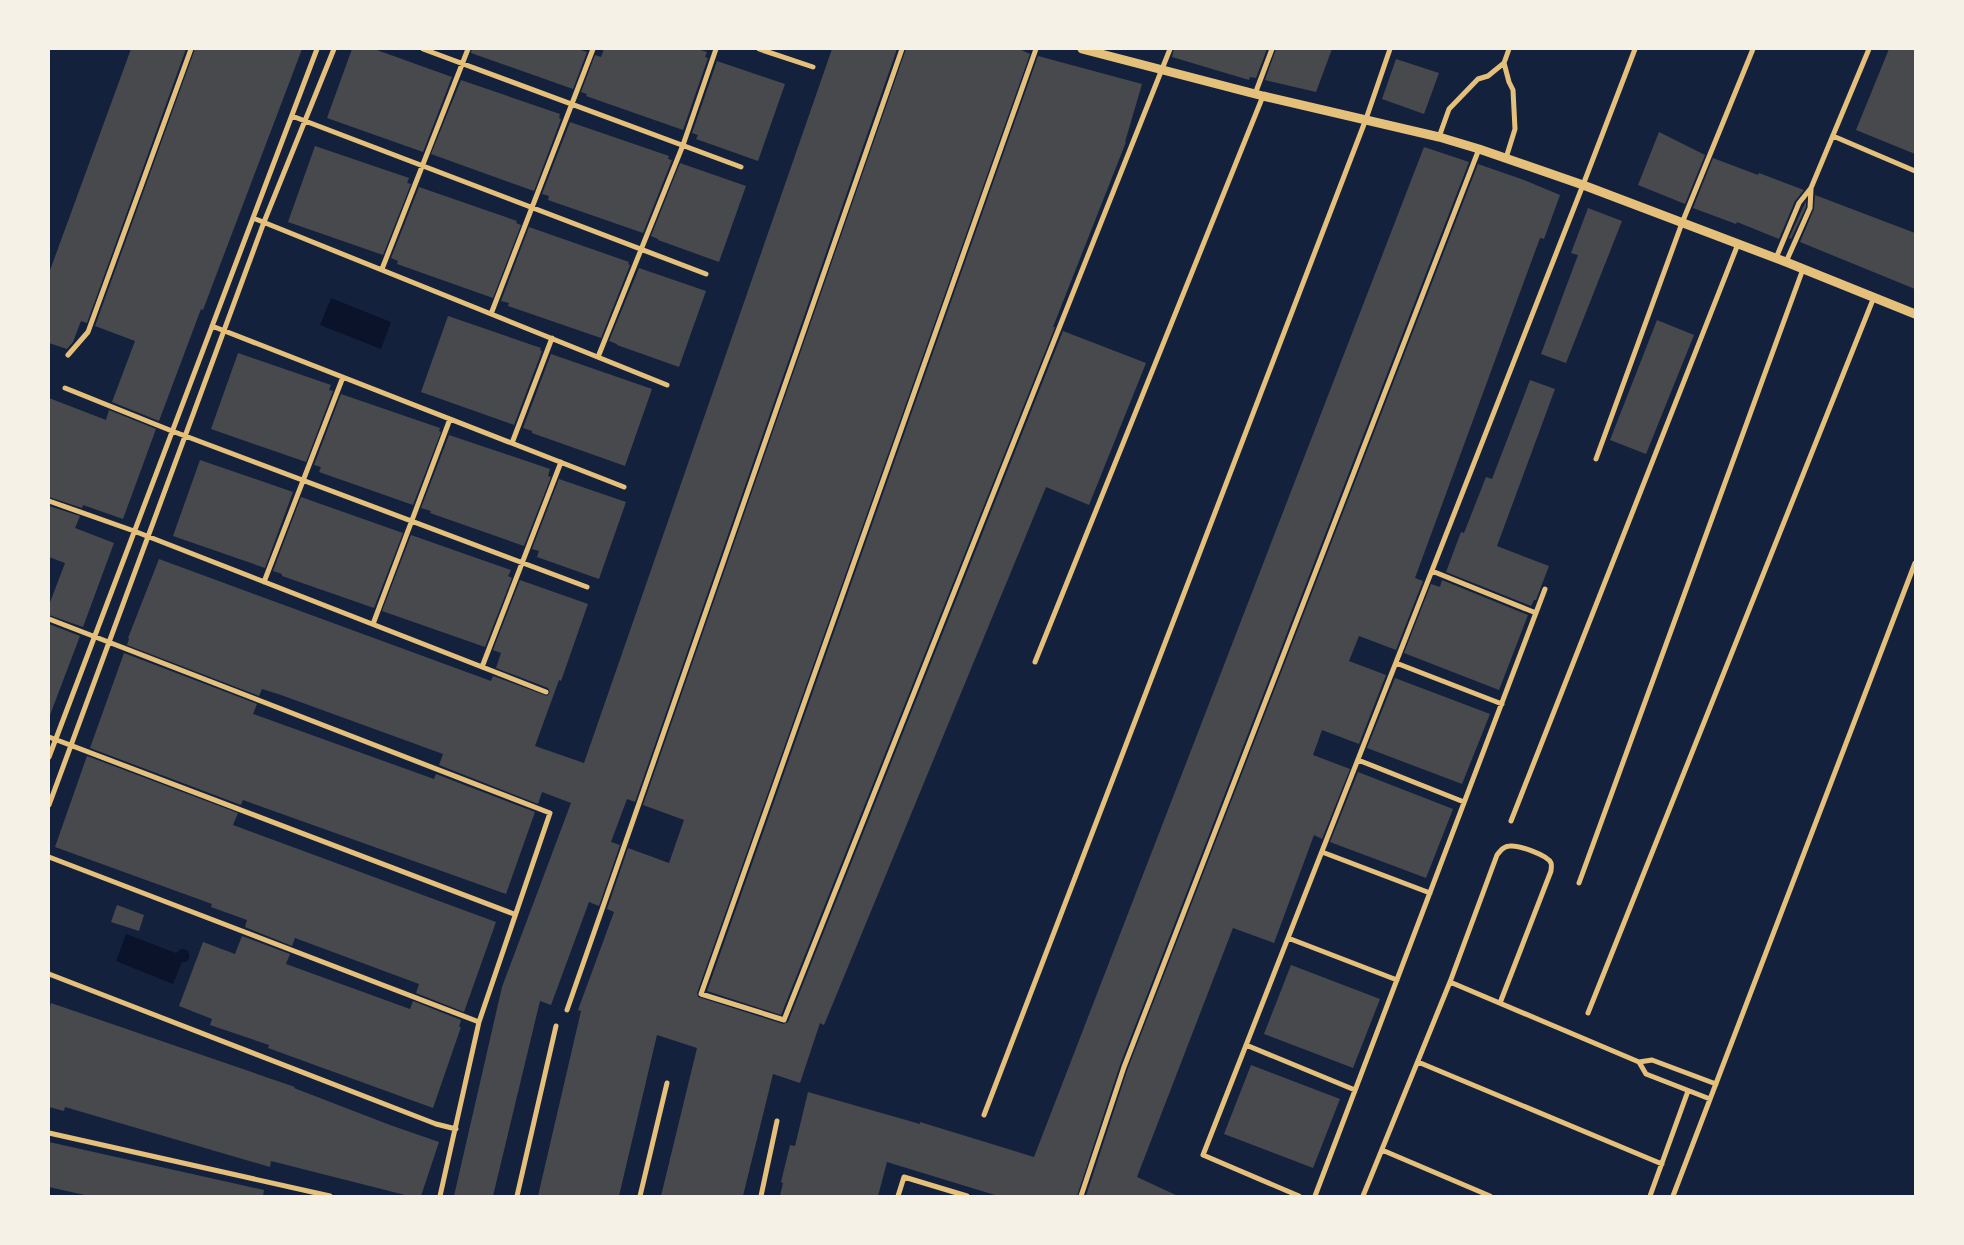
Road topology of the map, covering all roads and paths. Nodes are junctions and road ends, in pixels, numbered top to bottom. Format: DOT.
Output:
graph roads {
  1 [pos="191,49"];
  2 [pos="317,49"];
  3 [pos="334,49"];
  4 [pos="423,49"];
  5 [pos="468,49"];
  6 [pos="592,49"];
  7 [pos="716,49"];
  8 [pos="759,49"];
  9 [pos="902,49"];
  10 [pos="1036,49"];
  11 [pos="1082,49"];
  12 [pos="1170,49"];
  13 [pos="1272,49"];
  14 [pos="1390,49"];
  15 [pos="1509,49"];
  16 [pos="1635,49"];
  17 [pos="1753,49"];
  18 [pos="1869,49"];
  19 [pos="463,63"];
  20 [pos="1504,63"];
  21 [pos="813,67"];
  22 [pos="1162,70"];
  23 [pos="1259,95"];
  24 [pos="573,104"];
  25 [pos="292,116"];
  26 [pos="1366,119"];
  27 [pos="305,122"];
  28 [pos="1833,136"];
  29 [pos="1439,137"];
  30 [pos="683,145"];
  31 [pos="1479,149"];
  32 [pos="1506,158"];
  33 [pos="422,166"];
  34 [pos="741,167"];
  35 [pos="1915,171"];
  36 [pos="1583,185"];
  37 [pos="1811,188"];
  38 [pos="531,208"];
  39 [pos="253,218"];
  40 [pos="264,222"];
  41 [pos="1682,223"];
  42 [pos="1738,244"];
  43 [pos="641,250"];
  44 [pos="1776,258"];
  45 [pos="1786,262"];
  46 [pos="1804,268"];
  47 [pos="382,269"];
  48 [pos="706,274"];
  49 [pos="1874,297"];
  50 [pos="491,314"];
  51 [pos="1915,314"];
  52 [pos="212,326"];
  53 [pos="224,331"];
  54 [pos="552,338"];
  55 [pos="68,355"];
  56 [pos="598,357"];
  57 [pos="343,377"];
  58 [pos="667,385"];
  59 [pos="64,388"];
  60 [pos="450,419"];
  61 [pos="172,431"];
  62 [pos="185,436"];
  63 [pos="512,444"];
  64 [pos="1596,459"];
  65 [pos="561,462"];
  66 [pos="304,480"];
  67 [pos="624,487"];
  68 [pos="49,500"];
  69 [pos="412,522"];
  70 [pos="134,531"];
  71 [pos="147,536"];
  72 [pos="524,563"];
  73 [pos="1915,563"];
  74 [pos="1432,571"];
  75 [pos="264,582"];
  76 [pos="587,587"];
  77 [pos="1545,589"];
  78 [pos="1536,613"];
  79 [pos="49,619"];
  80 [pos="373,624"];
  81 [pos="94,636"];
  82 [pos="109,641"];
  83 [pos="1035,662"];
  84 [pos="1396,663"];
  85 [pos="482,667"];
  86 [pos="546,692"];
  87 [pos="1502,704"];
  88 [pos="49,737"];
  89 [pos="55,740"];
  90 [pos="70,746"];
  91 [pos="49,757"];
  92 [pos="1358,760"];
  93 [pos="1464,802"];
  94 [pos="49,805"];
  95 [pos="1510,821"];
  96 [pos="1322,852"];
  97 [pos="49,857"];
  98 [pos="1578,883"];
  99 [pos="1430,893"];
  100 [pos="514,914"];
  101 [pos="1288,938"];
  102 [pos="49,974"];
  103 [pos="1397,980"];
  104 [pos="1450,982"];
  105 [pos="1500,1003"];
  106 [pos="567,1010"];
  107 [pos="1588,1013"];
  108 [pos="479,1022"];
  109 [pos="556,1026"];
  110 [pos="1246,1045"];
  111 [pos="1418,1062"];
  112 [pos="1639,1062"];
  113 [pos="667,1083"];
  114 [pos="1716,1084"];
  115 [pos="1355,1090"];
  116 [pos="1688,1091"];
  117 [pos="1710,1099"];
  118 [pos="984,1115"];
  119 [pos="777,1121"];
  120 [pos="456,1129"];
  121 [pos="49,1133"];
  122 [pos="1382,1150"];
  123 [pos="1662,1164"];
  124 [pos="330,1196"];
  125 [pos="440,1196"];
  126 [pos="517,1196"];
  127 [pos="640,1196"];
  128 [pos="761,1196"];
  129 [pos="898,1196"];
  130 [pos="967,1196"];
  131 [pos="1081,1196"];
  132 [pos="1299,1196"];
  133 [pos="1315,1196"];
  134 [pos="1363,1196"];
  135 [pos="1490,1196"];
  136 [pos="1650,1196"];
  137 [pos="1673,1196"];
  1 -- 55 [label="street"];
  2 -- 25 [label="street"];
  3 -- 27 [label="street"];
  4 -- 19 [label="street"];
  5 -- 19 [label="street"];
  6 -- 24 [label="street"];
  7 -- 30 [label="street"];
  8 -- 21 [label="street"];
  9 -- 106 [label="street"];
  10 -- 22 [label="street"];
  11 -- 22 [label="street"];
  12 -- 22 [label="street"];
  13 -- 23 [label="street"];
  14 -- 26 [label="street"];
  15 -- 20 [label="street"];
  16 -- 36 [label="street"];
  17 -- 41 [label="street"];
  18 -- 28 [label="street"];
  19 -- 24 [label="street"];
  19 -- 33 [label="street"];
  20 -- 29 [label="street"];
  20 -- 32 [label="street"];
  22 -- 23 [label="street"];
  23 -- 26 [label="street"];
  23 -- 83 [label="street"];
  24 -- 30 [label="street"];
  24 -- 38 [label="street"];
  25 -- 27 [label="street"];
  25 -- 39 [label="street"];
  26 -- 29 [label="street"];
  26 -- 118 [label="street"];
  27 -- 33 [label="street"];
  27 -- 40 [label="street"];
  28 -- 35 [label="street"];
  28 -- 37 [label="street"];
  29 -- 31 [label="street"];
  30 -- 34 [label="street"];
  30 -- 43 [label="street"];
  31 -- 32 [label="street"];
  31 -- 131 [label="street"];
  32 -- 36 [label="street"];
  33 -- 38 [label="street"];
  33 -- 47 [label="street"];
  36 -- 41 [label="street"];
  36 -- 74 [label="street"];
  37 -- 44 [label="street"];
  37 -- 45 [label="street"];
  38 -- 43 [label="street"];
  38 -- 50 [label="street"];
  39 -- 40 [label="street"];
  39 -- 52 [label="street"];
  40 -- 47 [label="street"];
  40 -- 53 [label="street"];
  41 -- 42 [label="street"];
  41 -- 64 [label="street"];
  42 -- 44 [label="street"];
  42 -- 95 [label="street"];
  43 -- 48 [label="street"];
  43 -- 56 [label="street"];
  44 -- 45 [label="street"];
  45 -- 46 [label="street"];
  46 -- 49 [label="street"];
  46 -- 98 [label="street"];
  47 -- 50 [label="street"];
  49 -- 51 [label="street"];
  49 -- 107 [label="street"];
  50 -- 54 [label="street"];
  52 -- 53 [label="street"];
  52 -- 61 [label="street"];
  53 -- 57 [label="street"];
  53 -- 62 [label="street"];
  54 -- 56 [label="street"];
  54 -- 63 [label="street"];
  56 -- 58 [label="street"];
  57 -- 60 [label="street"];
  57 -- 66 [label="street"];
  59 -- 61 [label="street"];
  60 -- 63 [label="street"];
  60 -- 69 [label="street"];
  61 -- 62 [label="street"];
  61 -- 70 [label="street"];
  62 -- 66 [label="street"];
  62 -- 71 [label="street"];
  63 -- 65 [label="street"];
  65 -- 67 [label="street"];
  65 -- 72 [label="street"];
  66 -- 69 [label="street"];
  66 -- 75 [label="street"];
  68 -- 70 [label="street"];
  69 -- 72 [label="street"];
  69 -- 80 [label="street"];
  70 -- 71 [label="street"];
  70 -- 81 [label="street"];
  71 -- 75 [label="street"];
  71 -- 82 [label="street"];
  72 -- 76 [label="street"];
  72 -- 85 [label="street"];
  73 -- 114 [label="street"];
  74 -- 78 [label="street"];
  74 -- 84 [label="street"];
  75 -- 80 [label="street"];
  77 -- 78 [label="street"];
  78 -- 87 [label="street"];
  79 -- 81 [label="street"];
  80 -- 85 [label="street"];
  81 -- 82 [label="street"];
  81 -- 89 [label="street"];
  82 -- 90 [label="street"];
  82 -- 100 [label="street"];
  84 -- 87 [label="street"];
  84 -- 92 [label="street"];
  85 -- 86 [label="street"];
  87 -- 93 [label="street"];
  88 -- 89 [label="street"];
  89 -- 90 [label="street"];
  89 -- 91 [label="street"];
  90 -- 94 [label="street"];
  90 -- 100 [label="street"];
  92 -- 93 [label="street"];
  92 -- 96 [label="street"];
  93 -- 99 [label="street"];
  96 -- 99 [label="street"];
  96 -- 101 [label="street"];
  97 -- 108 [label="street"];
  99 -- 103 [label="street"];
  100 -- 108 [label="street"];
  101 -- 103 [label="street"];
  101 -- 110 [label="street"];
  102 -- 120 [label="street"];
  103 -- 115 [label="street"];
  104 -- 105 [label="street"];
  104 -- 105 [label="street"];
  104 -- 111 [label="street"];
  105 -- 112 [label="street"];
  108 -- 120 [label="street"];
  109 -- 126 [label="street"];
  110 -- 115 [label="street"];
  110 -- 132 [label="street"];
  111 -- 122 [label="street"];
  111 -- 123 [label="street"];
  112 -- 114 [label="street"];
  112 -- 116 [label="street"];
  113 -- 127 [label="street"];
  114 -- 117 [label="street"];
  115 -- 133 [label="street"];
  116 -- 117 [label="street"];
  116 -- 123 [label="street"];
  117 -- 137 [label="street"];
  119 -- 128 [label="street"];
  120 -- 125 [label="street"];
  121 -- 124 [label="street"];
  122 -- 134 [label="street"];
  122 -- 135 [label="street"];
  123 -- 136 [label="street"];
  129 -- 130 [label="street"];
}
